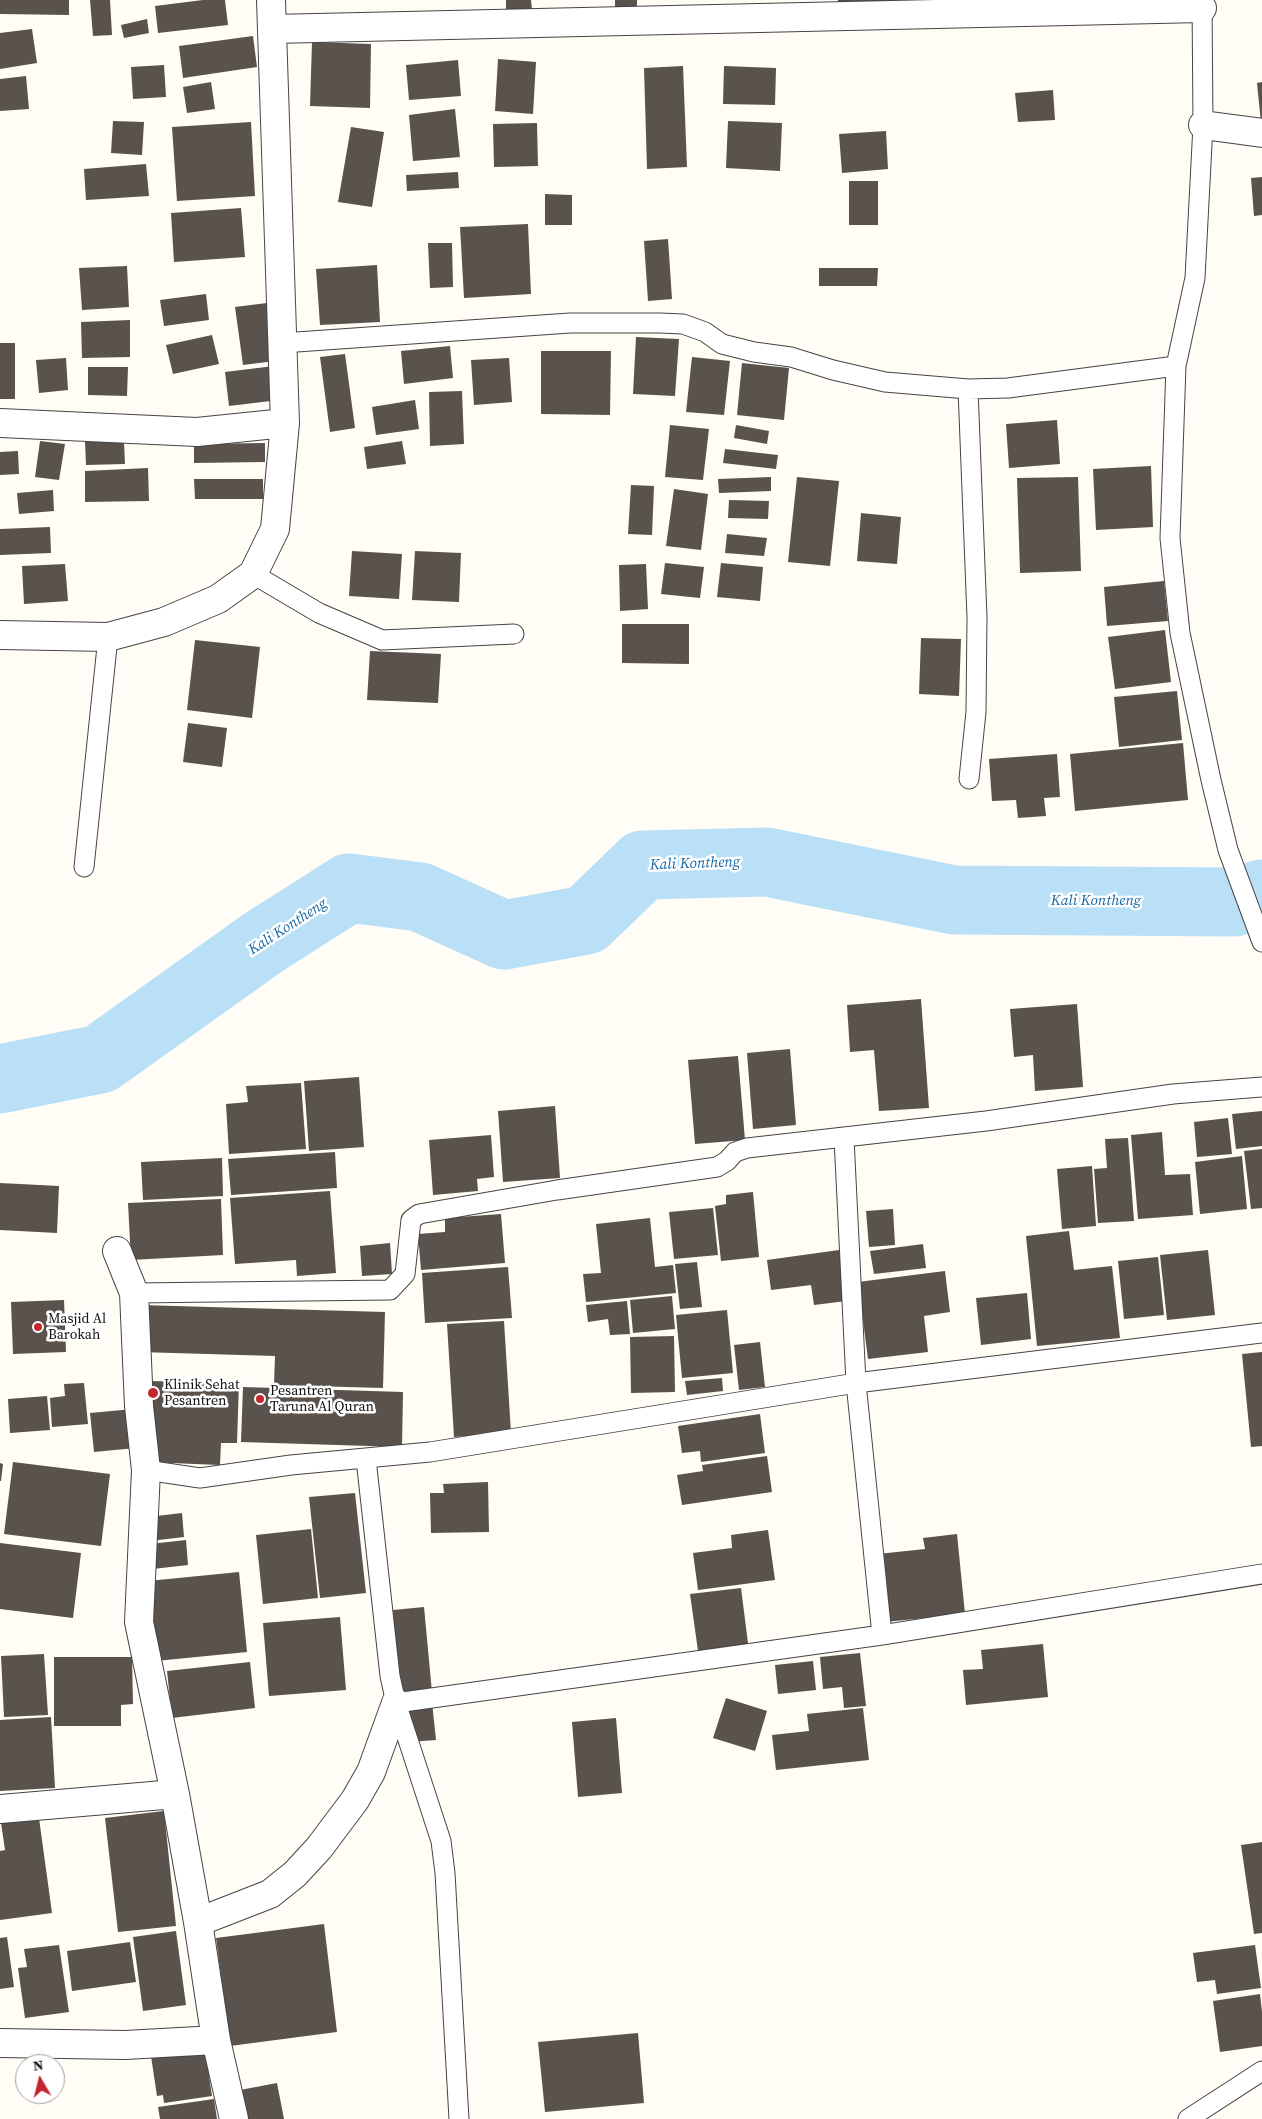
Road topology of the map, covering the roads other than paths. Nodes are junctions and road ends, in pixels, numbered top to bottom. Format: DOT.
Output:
graph roads {
  1 [pos="272,0"];
  2 [pos="1202,4"];
  3 [pos="272,29"];
  4 [pos="1203,125"];
  5 [pos="1262,133"];
  6 [pos="282,342"];
  7 [pos="1176,366"];
  8 [pos="968,389"];
  9 [pos="0,423"];
  10 [pos="285,423"];
  11 [pos="253,574"];
  12 [pos="514,634"];
  13 [pos="0,635"];
  14 [pos="108,637"];
  15 [pos="969,779"];
  16 [pos="84,867"];
  17 [pos="1262,942"];
  18 [pos="1262,1087"];
  19 [pos="844,1138"];
  20 [pos="117,1251"];
  21 [pos="134,1293"];
  22 [pos="1262,1333"];
  23 [pos="856,1383"];
  24 [pos="366,1459"];
  25 [pos="146,1470"];
  26 [pos="1262,1574"];
  27 [pos="882,1636"];
  28 [pos="396,1703"];
  29 [pos="175,1794"];
  30 [pos="0,1809"];
  31 [pos="198,1922"];
  32 [pos="216,2040"];
  33 [pos="0,2043"];
  34 [pos="1262,2071"];
  35 [pos="234,2119"];
  36 [pos="459,2119"];
  37 [pos="1188,2119"];
  1 -- 3 [label="street"];
  2 -- 3 [label="street"];
  2 -- 4 [label="lane"];
  3 -- 6 [label="street"];
  4 -- 5 [label="street"];
  4 -- 7 [label="lane"];
  6 -- 8 [label="lane"];
  6 -- 10 [label="street"];
  7 -- 8 [label="lane"];
  7 -- 17 [label="lane"];
  8 -- 15 [label="lane"];
  9 -- 10 [label="street"];
  10 -- 11 [label="street"];
  11 -- 12 [label="lane"];
  11 -- 14 [label="street"];
  13 -- 14 [label="street"];
  14 -- 16 [label="lane"];
  18 -- 19 [label="lane"];
  19 -- 21 [label="lane"];
  19 -- 23 [label="lane"];
  20 -- 21 [label="street"];
  21 -- 25 [label="street"];
  22 -- 23 [label="lane"];
  23 -- 24 [label="lane"];
  23 -- 27 [label="lane"];
  24 -- 25 [label="lane"];
  24 -- 28 [label="lane"];
  25 -- 29 [label="street"];
  26 -- 27 [label="lane"];
  27 -- 28 [label="lane"];
  28 -- 31 [label="street"];
  28 -- 36 [label="lane"];
  29 -- 30 [label="street"];
  29 -- 31 [label="street"];
  31 -- 32 [label="street"];
  32 -- 33 [label="street"];
  32 -- 35 [label="street"];
  34 -- 37 [label="lane"];
}
